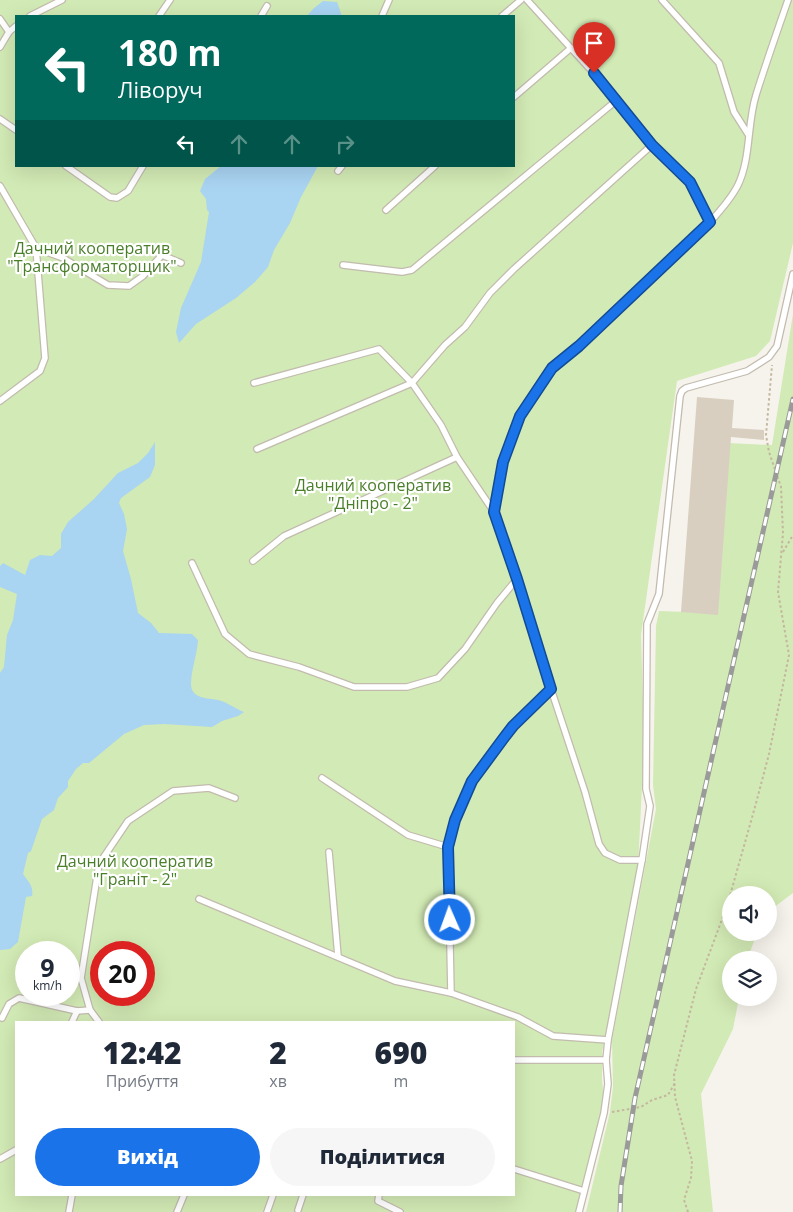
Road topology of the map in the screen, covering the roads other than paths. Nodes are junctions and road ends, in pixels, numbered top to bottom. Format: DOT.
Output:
graph roads {
  1 [pos="62,0"];
  2 [pos="170,0"];
  3 [pos="389,0"];
  4 [pos="521,0"];
  5 [pos="527,0"];
  6 [pos="662,0"];
  7 [pos="788,0"];
  8 [pos="267,6"];
  9 [pos="32,15"];
  10 [pos="160,15"];
  11 [pos="262,15"];
  12 [pos="382,15"];
  13 [pos="503,15"];
  14 [pos="0,19"];
  15 [pos="15,27"];
  16 [pos="9,32"];
  17 [pos="0,47"];
  18 [pos="570,48"];
  19 [pos="515,96"];
  20 [pos="617,100"];
  21 [pos="0,118"];
  22 [pos="15,129"];
  23 [pos="748,134"];
  24 [pos="652,145"];
  25 [pos="67,167"];
  26 [pos="142,167"];
  27 [pos="434,167"];
  28 [pos="0,186"];
  29 [pos="386,210"];
  30 [pos="710,222"];
  31 [pos="36,248"];
  32 [pos="181,263"];
  33 [pos="344,265"];
  34 [pos="793,274"];
  35 [pos="254,383"];
  36 [pos="412,383"];
  37 [pos="0,401"];
  38 [pos="257,449"];
  39 [pos="456,458"];
  40 [pos="494,512"];
  41 [pos="253,561"];
  42 [pos="192,564"];
  43 [pos="517,579"];
  44 [pos="551,689"];
  45 [pos="322,778"];
  46 [pos="235,798"];
  47 [pos="448,847"];
  48 [pos="330,852"];
  49 [pos="642,860"];
  50 [pos="199,899"];
  51 [pos="338,956"];
  52 [pos="451,992"];
  53 [pos="90,1010"];
  54 [pos="77,1011"];
  55 [pos="2,1018"];
  56 [pos="72,1021"];
  57 [pos="98,1021"];
  58 [pos="608,1040"];
  59 [pos="515,1060"];
  60 [pos="606,1060"];
  61 [pos="15,1151"];
  62 [pos="0,1159"];
  63 [pos="515,1169"];
  64 [pos="584,1191"];
  65 [pos="72,1196"];
  66 [pos="184,1196"];
  67 [pos="273,1196"];
  68 [pos="303,1196"];
  69 [pos="379,1196"];
  70 [pos="298,1210"];
  71 [pos="69,1212"];
  72 [pos="177,1212"];
  73 [pos="267,1212"];
  74 [pos="400,1212"];
  75 [pos="579,1212"];
  1 -- 9 [label="lane"];
  2 -- 10 [label="lane"];
  3 -- 12 [label="lane"];
  4 -- 13 [label="lane"];
  5 -- 18 [label="lane"];
  6 -- 23 [label="lane"];
  7 -- 23 [label="lane"];
  8 -- 11 [label="lane"];
  14 -- 16 [label="lane"];
  15 -- 16 [label="lane"];
  16 -- 17 [label="lane"];
  18 -- 19 [label="lane"];
  18 -- 20 [label="lane"];
  20 -- 24 [label="lane"];
  20 -- 33 [label="lane"];
  21 -- 22 [label="lane"];
  23 -- 30 [label="lane"];
  24 -- 30 [label="lane"];
  24 -- 36 [label="lane"];
  25 -- 26 [label="lane"];
  27 -- 29 [label="lane"];
  28 -- 31 [label="lane"];
  30 -- 40 [label="lane"];
  31 -- 32 [label="lane"];
  31 -- 37 [label="lane"];
  34 -- 49 [label="lane"];
  35 -- 36 [label="lane"];
  36 -- 38 [label="lane"];
  36 -- 39 [label="lane"];
  39 -- 40 [label="lane"];
  39 -- 41 [label="lane"];
  40 -- 43 [label="lane"];
  42 -- 43 [label="lane"];
  43 -- 44 [label="lane"];
  44 -- 47 [label="lane"];
  44 -- 49 [label="lane"];
  45 -- 47 [label="lane"];
  46 -- 53 [label="lane"];
  47 -- 52 [label="lane"];
  48 -- 51 [label="lane"];
  49 -- 58 [label="lane"];
  50 -- 51 [label="lane"];
  51 -- 52 [label="lane"];
  52 -- 58 [label="lane"];
  53 -- 54 [label="lane"];
  53 -- 57 [label="lane"];
  54 -- 55 [label="lane"];
  54 -- 56 [label="lane"];
  58 -- 60 [label="lane"];
  59 -- 60 [label="lane"];
  60 -- 64 [label="lane"];
  61 -- 62 [label="lane"];
  63 -- 64 [label="lane"];
  64 -- 75 [label="lane"];
  65 -- 71 [label="lane"];
  66 -- 72 [label="lane"];
  67 -- 73 [label="lane"];
  68 -- 70 [label="lane"];
  69 -- 74 [label="lane"];
}
